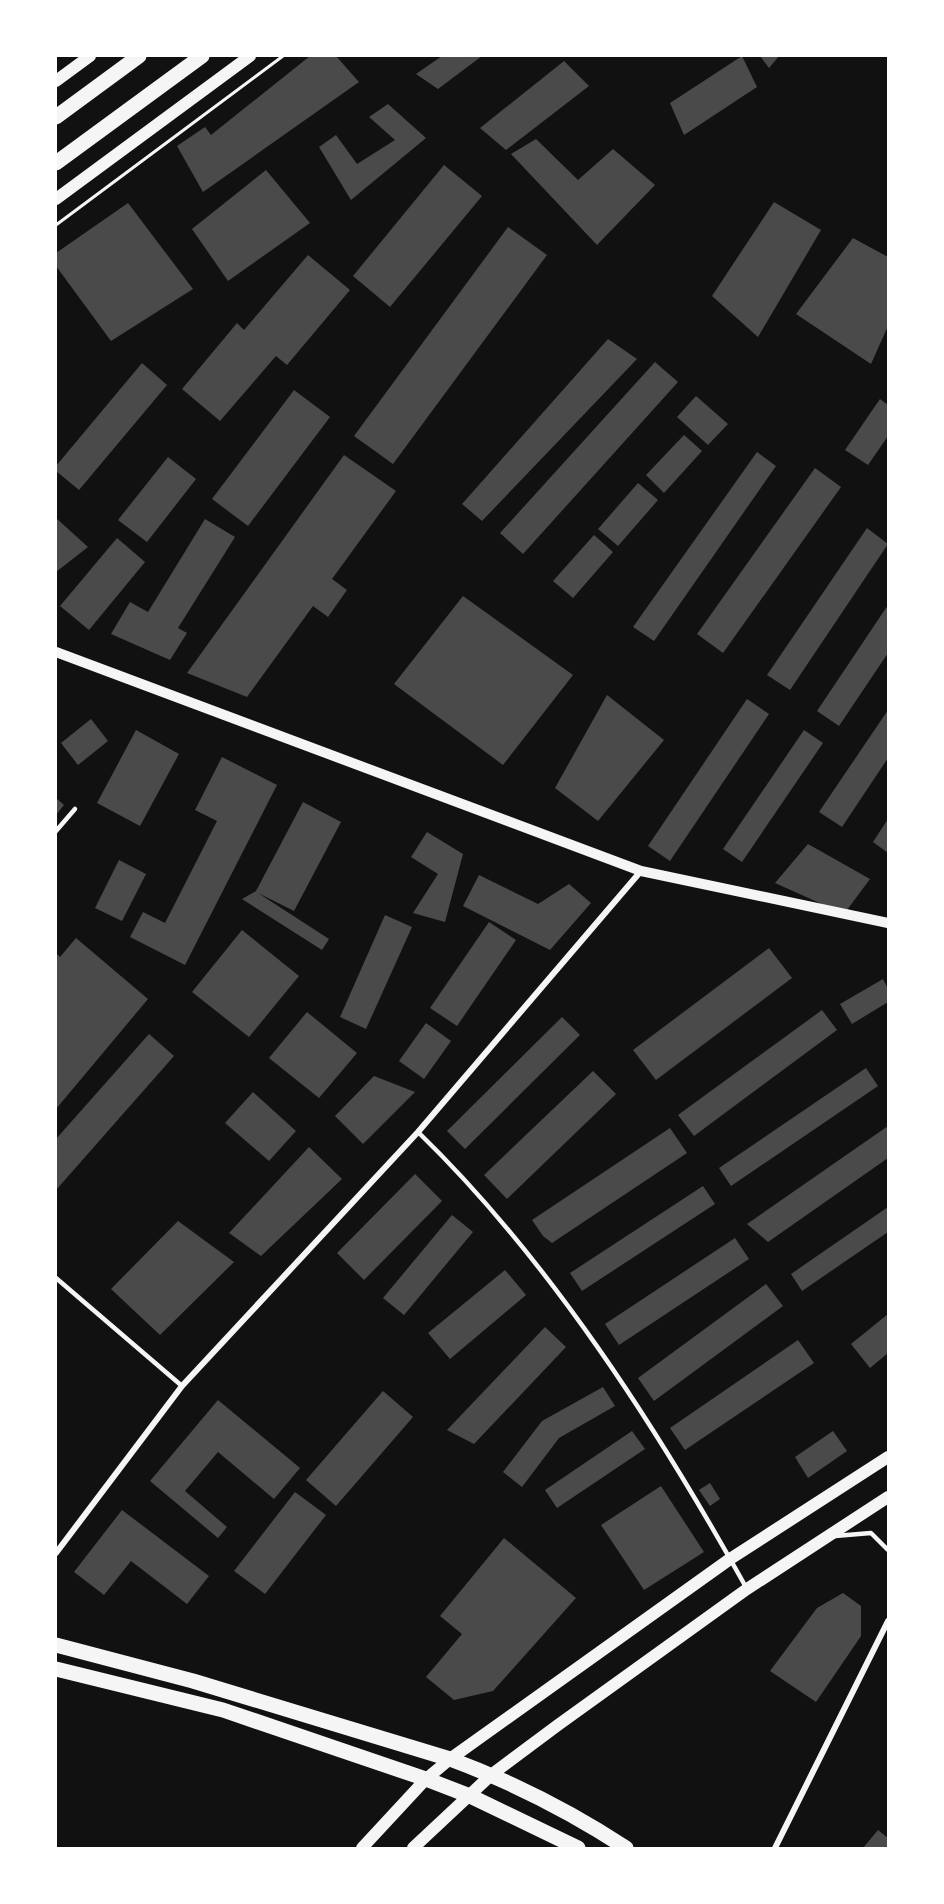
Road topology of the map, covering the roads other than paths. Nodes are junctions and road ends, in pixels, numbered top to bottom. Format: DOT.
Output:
graph roads {
  1 [pos="90,56"];
  2 [pos="139,56"];
  3 [pos="202,56"];
  4 [pos="250,56"];
  5 [pos="56,81"];
  6 [pos="56,117"];
  7 [pos="56,163"];
  8 [pos="56,199"];
  9 [pos="56,652"];
  10 [pos="75,809"];
  11 [pos="56,831"];
  12 [pos="641,871"];
  13 [pos="888,923"];
  14 [pos="418,1132"];
  15 [pos="56,1278"];
  16 [pos="182,1386"];
  17 [pos="888,1457"];
  18 [pos="888,1497"];
  19 [pos="829,1537"];
  20 [pos="888,1550"];
  21 [pos="56,1553"];
  22 [pos="730,1559"];
  23 [pos="747,1588"];
  24 [pos="888,1621"];
  25 [pos="56,1645"];
  26 [pos="56,1669"];
  27 [pos="450,1759"];
  28 [pos="492,1774"];
  29 [pos="426,1779"];
  30 [pos="470,1797"];
  31 [pos="362,1848"];
  32 [pos="413,1848"];
  33 [pos="578,1848"];
  34 [pos="626,1848"];
  35 [pos="776,1848"];
  1 -- 5 [label="main road"];
  2 -- 6 [label="main road"];
  3 -- 7 [label="main road"];
  4 -- 8 [label="main road"];
  9 -- 12 [label="street"];
  10 -- 11 [label="lane"];
  12 -- 13 [label="street"];
  12 -- 14 [label="street"];
  14 -- 16 [label="street"];
  14 -- 22 [label="lane"];
  15 -- 16 [label="lane"];
  16 -- 21 [label="street"];
  17 -- 22 [label="main road"];
  18 -- 19 [label="main road"];
  19 -- 20 [label="lane"];
  19 -- 23 [label="main road"];
  22 -- 23 [label="lane"];
  22 -- 27 [label="main road"];
  23 -- 28 [label="main road"];
  24 -- 35 [label="street"];
  25 -- 27 [label="main road"];
  26 -- 29 [label="main road"];
  27 -- 28 [label="main road"];
  27 -- 29 [label="main road"];
  28 -- 30 [label="main road"];
  28 -- 34 [label="main road"];
  29 -- 30 [label="main road"];
  29 -- 31 [label="main road"];
  30 -- 32 [label="main road"];
  30 -- 33 [label="main road"];
}
